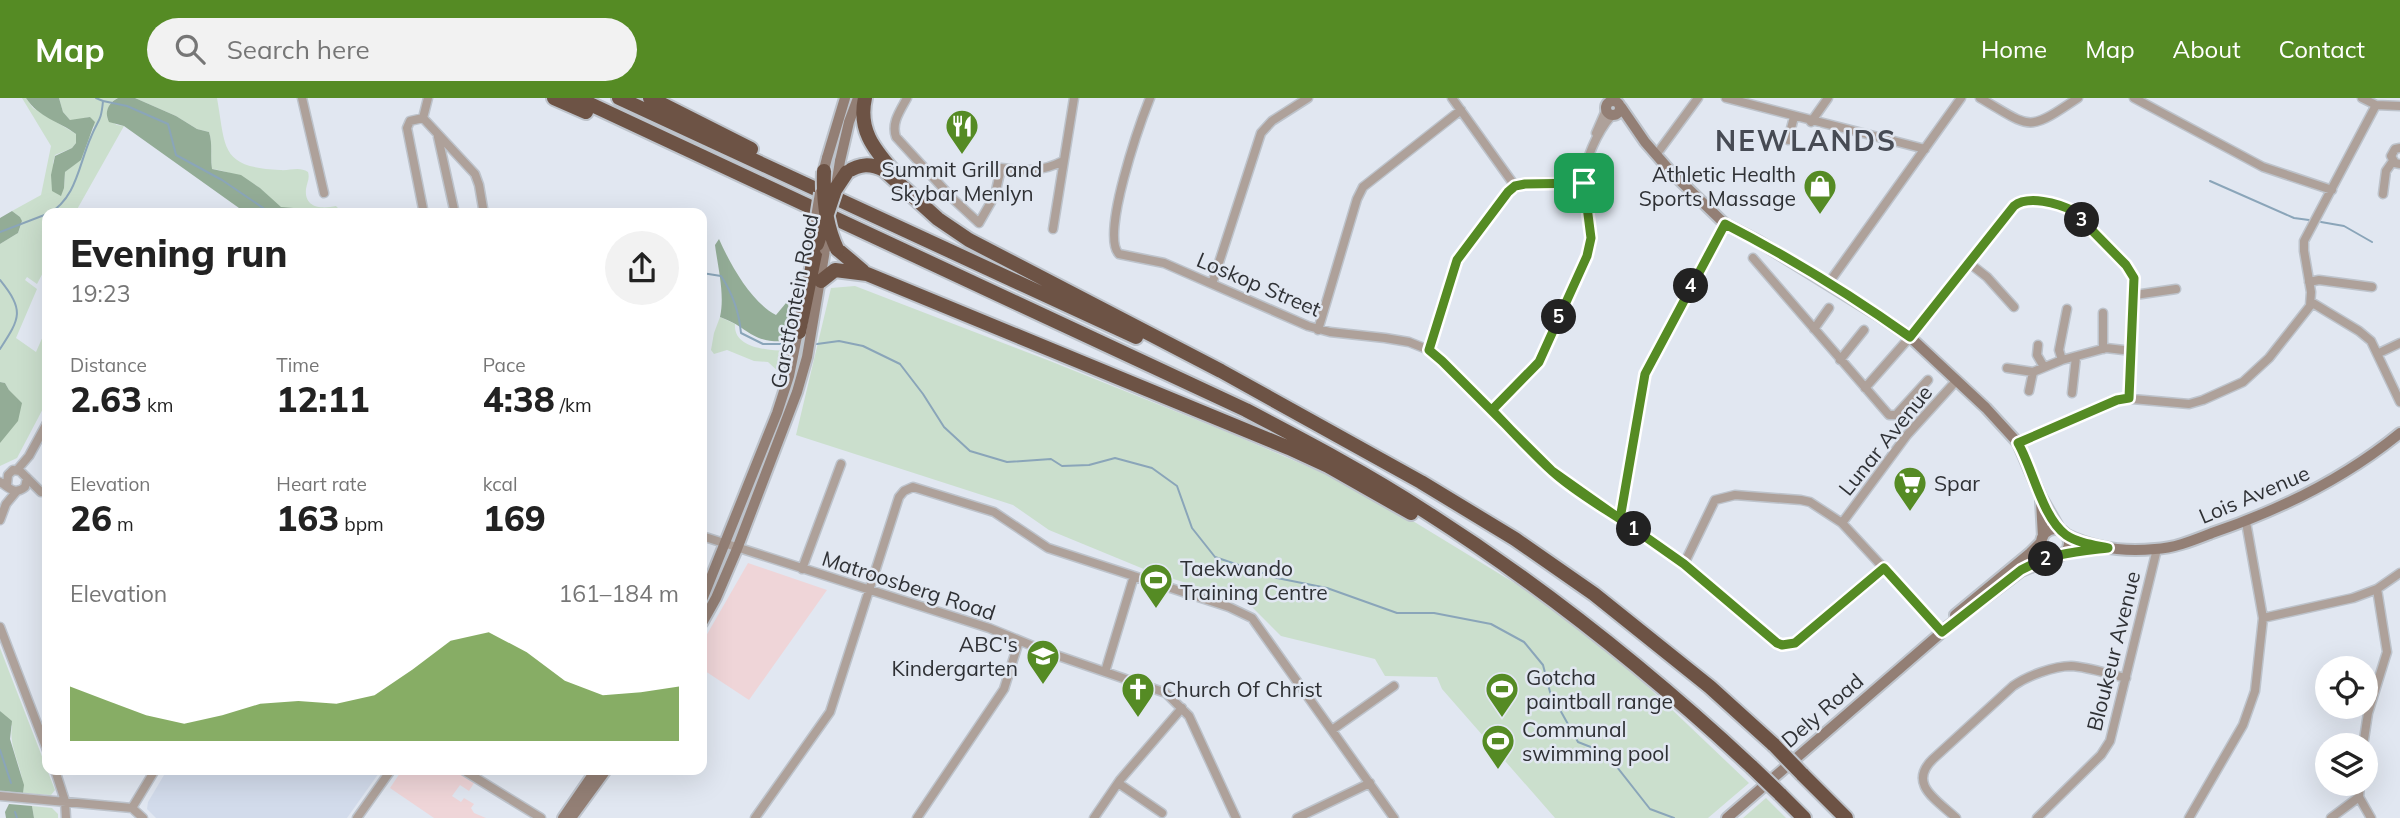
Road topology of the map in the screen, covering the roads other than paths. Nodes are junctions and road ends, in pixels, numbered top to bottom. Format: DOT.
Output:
graph roads {
  1 [pos="302,98"];
  2 [pos="428,98"];
  3 [pos="439,98"];
  4 [pos="554,98"];
  5 [pos="578,98"];
  6 [pos="620,98"];
  7 [pos="650,98"];
  8 [pos="845,98"];
  9 [pos="858,98"];
  10 [pos="865,98"];
  11 [pos="906,98"];
  12 [pos="1147,98"];
  13 [pos="1308,98"];
  14 [pos="1452,98"];
  15 [pos="1698,98"];
  16 [pos="1726,98"];
  17 [pos="1828,98"];
  18 [pos="1961,98"];
  19 [pos="1980,98"];
  20 [pos="2078,98"];
  21 [pos="2134,98"];
  22 [pos="2362,98"];
  23 [pos="1074,99"];
  24 [pos="2376,105"];
  25 [pos="1610,106"];
  26 [pos="2400,106"];
  27 [pos="1461,110"];
  28 [pos="1794,117"];
  29 [pos="423,118"];
  30 [pos="1811,122"];
  31 [pos="438,137"];
  32 [pos="667,140"];
  33 [pos="1788,140"];
  34 [pos="2400,148"];
  35 [pos="1924,149"];
  36 [pos="1656,155"];
  37 [pos="1063,161"];
  38 [pos="2396,163"];
  39 [pos="825,164"];
  40 [pos="844,167"];
  41 [pos="1584,183"];
  42 [pos="805,184"];
  43 [pos="1515,186"];
  44 [pos="2332,190"];
  45 [pos="324,194"];
  46 [pos="2383,194"];
  47 [pos="922,204"];
  48 [pos="423,208"];
  49 [pos="454,208"];
  50 [pos="483,208"];
  51 [pos="827,222"];
  52 [pos="1725,224"];
  53 [pos="1053,229"];
  54 [pos="823,246"];
  55 [pos="1753,258"];
  56 [pos="1969,263"];
  57 [pos="867,274"];
  58 [pos="821,281"];
  59 [pos="2309,282"];
  60 [pos="1212,284"];
  61 [pos="1828,284"];
  62 [pos="2372,287"];
  63 [pos="2176,289"];
  64 [pos="2135,295"];
  65 [pos="2311,302"];
  66 [pos="2014,307"];
  67 [pos="1829,308"];
  68 [pos="2067,309"];
  69 [pos="2104,313"];
  70 [pos="1318,330"];
  71 [pos="1814,330"];
  72 [pos="1864,330"];
  73 [pos="799,332"];
  74 [pos="1910,337"];
  75 [pos="2400,343"];
  76 [pos="2038,345"];
  77 [pos="2103,349"];
  78 [pos="1429,350"];
  79 [pos="2132,351"];
  80 [pos="2378,353"];
  81 [pos="2076,357"];
  82 [pos="1840,360"];
  83 [pos="2062,360"];
  84 [pos="2007,368"];
  85 [pos="2044,368"];
  86 [pos="2033,372"];
  87 [pos="1928,380"];
  88 [pos="1957,380"];
  89 [pos="2397,386"];
  90 [pos="1865,388"];
  91 [pos="1252,390"];
  92 [pos="2029,391"];
  93 [pos="2072,393"];
  94 [pos="2129,398"];
  95 [pos="2400,402"];
  96 [pos="1492,410"];
  97 [pos="42,432"];
  98 [pos="2400,433"];
  99 [pos="2018,443"];
  100 [pos="841,464"];
  101 [pos="0,474"];
  102 [pos="20,474"];
  103 [pos="11,487"];
  104 [pos="42,491"];
  105 [pos="42,493"];
  106 [pos="2041,497"];
  107 [pos="1620,519"];
  108 [pos="0,520"];
  109 [pos="2246,522"];
  110 [pos="1842,523"];
  111 [pos="2063,532"];
  112 [pos="707,538"];
  113 [pos="2042,539"];
  114 [pos="725,545"];
  115 [pos="2108,548"];
  116 [pos="737,549"];
  117 [pos="2157,549"];
  118 [pos="2060,554"];
  119 [pos="1684,564"];
  120 [pos="1884,568"];
  121 [pos="802,569"];
  122 [pos="1509,570"];
  123 [pos="2400,573"];
  124 [pos="1134,576"];
  125 [pos="707,588"];
  126 [pos="2377,589"];
  127 [pos="870,590"];
  128 [pos="707,614"];
  129 [pos="2263,618"];
  130 [pos="0,627"];
  131 [pos="1942,631"];
  132 [pos="1019,641"];
  133 [pos="1105,672"];
  134 [pos="2126,678"];
  135 [pos="1394,686"];
  136 [pos="1182,708"];
  137 [pos="1332,730"];
  138 [pos="2365,733"];
  139 [pos="42,738"];
  140 [pos="57,775"];
  141 [pos="152,775"];
  142 [pos="387,775"];
  143 [pos="470,775"];
  144 [pos="593,775"];
  145 [pos="602,775"];
  146 [pos="477,780"];
  147 [pos="1118,783"];
  148 [pos="1370,783"];
  149 [pos="0,796"];
  150 [pos="2359,797"];
  151 [pos="65,801"];
  152 [pos="132,808"];
  153 [pos="1162,813"];
  154 [pos="66,818"];
  155 [pos="143,818"];
  156 [pos="357,818"];
  157 [pos="533,818"];
  158 [pos="541,818"];
  159 [pos="563,818"];
  160 [pos="571,818"];
  161 [pos="755,818"];
  162 [pos="916,818"];
  163 [pos="1094,818"];
  164 [pos="1236,818"];
  165 [pos="1297,818"];
  166 [pos="1394,818"];
  167 [pos="1727,818"];
  168 [pos="1804,818"];
  169 [pos="1846,818"];
  170 [pos="1956,818"];
  171 [pos="2038,818"];
  172 [pos="2189,818"];
  173 [pos="2331,818"];
  174 [pos="2371,818"];
  1 -- 45 [label="street"];
  2 -- 3 [label="street"];
  2 -- 29 [label="street"];
  4 -- 32 [label="highway"];
  5 -- 32 [label="highway"];
  6 -- 42 [label="highway"];
  7 -- 42 [label="highway"];
  8 -- 39 [label="street, Garstfontein Road"];
  9 -- 40 [label="street"];
  10 -- 47 [label="highway"];
  11 -- 37 [label="street"];
  12 -- 60 [label="street, Loskop Street"];
  13 -- 60 [label="street"];
  14 -- 27 [label="street"];
  15 -- 36 [label="street"];
  16 -- 28 [label="street"];
  17 -- 30 [label="street"];
  18 -- 35 [label="street"];
  19 -- 20 [label="street"];
  21 -- 44 [label="street"];
  22 -- 24 [label="street"];
  23 -- 37 [label="street"];
  24 -- 26 [label="street"];
  24 -- 44 [label="street"];
  25 -- 36 [label="street"];
  25 -- 41 [label="street"];
  27 -- 43 [label="street"];
  27 -- 70 [label="street"];
  28 -- 30 [label="street"];
  28 -- 33 [label="street"];
  29 -- 31 [label="street"];
  29 -- 48 [label="street"];
  30 -- 35 [label="street"];
  31 -- 49 [label="street"];
  31 -- 50 [label="street"];
  32 -- 122 [label="highway"];
  34 -- 38 [label="street"];
  35 -- 61 [label="street"];
  36 -- 52 [label="street"];
  37 -- 53 [label="street"];
  38 -- 46 [label="street"];
  39 -- 51 [label="highway, bridge"];
  39 -- 54 [label="street, Garstfontein Road, bridge"];
  40 -- 47 [label="highway"];
  40 -- 51 [label="highway, bridge"];
  41 -- 43 [label="street"];
  41 -- 96 [label="street"];
  42 -- 91 [label="highway"];
  43 -- 78 [label="street"];
  44 -- 59 [label="street"];
  47 -- 91 [label="highway"];
  51 -- 54 [label="highway, bridge"];
  51 -- 54 [label="highway, bridge"];
  52 -- 61 [label="street"];
  52 -- 107 [label="street"];
  54 -- 57 [label="highway"];
  54 -- 58 [label="street, Garstfontein Road"];
  54 -- 73 [label="highway"];
  55 -- 71 [label="street"];
  56 -- 64 [label="street"];
  56 -- 66 [label="street"];
  56 -- 74 [label="street"];
  57 -- 58 [label="highway"];
  57 -- 122 [label="highway"];
  58 -- 116 [label="street, Garstfontein Road"];
  59 -- 62 [label="street"];
  59 -- 65 [label="street"];
  60 -- 70 [label="street, Loskop Street"];
  61 -- 74 [label="street"];
  63 -- 64 [label="street"];
  64 -- 79 [label="street"];
  65 -- 80 [label="street"];
  65 -- 94 [label="street"];
  67 -- 71 [label="street"];
  68 -- 83 [label="street"];
  69 -- 77 [label="street"];
  70 -- 78 [label="street, Loskop Street"];
  71 -- 82 [label="street"];
  72 -- 82 [label="street"];
  73 -- 114 [label="street, Garstfontein Road"];
  74 -- 88 [label="street"];
  74 -- 90 [label="street"];
  75 -- 80 [label="street"];
  76 -- 85 [label="street"];
  77 -- 79 [label="street"];
  77 -- 81 [label="street"];
  78 -- 96 [label="street, Loskop Street"];
  79 -- 94 [label="street"];
  80 -- 89 [label="street"];
  81 -- 83 [label="street"];
  81 -- 93 [label="street"];
  82 -- 90 [label="street"];
  83 -- 85 [label="street"];
  84 -- 86 [label="street"];
  85 -- 86 [label="street"];
  86 -- 92 [label="street"];
  87 -- 90 [label="street"];
  88 -- 99 [label="street"];
  88 -- 110 [label="street, Lunar Avenue"];
  89 -- 95 [label="street"];
  91 -- 169 [label="highway, bridge"];
  94 -- 99 [label="street"];
  96 -- 107 [label="street, Loskop Street"];
  97 -- 102 [label="street"];
  98 -- 109 [label="street, Lois Avenue"];
  99 -- 106 [label="street"];
  100 -- 121 [label="street"];
  101 -- 102 [label="street"];
  102 -- 103 [label="street"];
  102 -- 103 [label="street"];
  102 -- 104 [label="street"];
  103 -- 105 [label="street"];
  103 -- 108 [label="street"];
  106 -- 111 [label="street"];
  106 -- 113 [label="street"];
  107 -- 119 [label="street, Loskop Street"];
  109 -- 117 [label="street, Lois Avenue"];
  109 -- 129 [label="street"];
  110 -- 119 [label="street"];
  110 -- 120 [label="street"];
  111 -- 113 [label="street"];
  111 -- 115 [label="street, Lois Avenue"];
  111 -- 118 [label="street"];
  112 -- 114 [label="street, Matroosberg Road"];
  113 -- 118 [label="street"];
  113 -- 131 [label="street, Dely Road"];
  114 -- 116 [label="street, Matroosberg Road"];
  114 -- 125 [label="street, Garstfontein Road"];
  115 -- 117 [label="street, Lois Avenue"];
  115 -- 118 [label="street, Lois Avenue"];
  116 -- 121 [label="street, Matroosberg Road"];
  116 -- 128 [label="street, Garstfontein Road"];
  117 -- 134 [label="street, Bloukeur Avenue"];
  118 -- 131 [label="street, Dely Road"];
  119 -- 120 [label="street, Loskop Street"];
  120 -- 131 [label="street"];
  121 -- 127 [label="street, Matroosberg Road"];
  122 -- 168 [label="highway, bridge"];
  123 -- 126 [label="street"];
  124 -- 127 [label="street"];
  124 -- 133 [label="street"];
  124 -- 137 [label="street"];
  126 -- 129 [label="street"];
  126 -- 138 [label="street"];
  127 -- 132 [label="street, Matroosberg Road"];
  127 -- 161 [label="street"];
  129 -- 172 [label="street"];
  130 -- 139 [label="street"];
  131 -- 167 [label="street, Dely Road"];
  132 -- 133 [label="street, Matroosberg Road"];
  132 -- 162 [label="street"];
  133 -- 136 [label="street, Matroosberg Road"];
  134 -- 170 [label="street"];
  134 -- 171 [label="street, Bloukeur Avenue"];
  135 -- 137 [label="street"];
  136 -- 147 [label="street"];
  136 -- 164 [label="street, Matroosberg Road"];
  137 -- 148 [label="street"];
  140 -- 151 [label="street"];
  141 -- 152 [label="street"];
  142 -- 156 [label="street"];
  143 -- 146 [label="street"];
  144 -- 159 [label="street"];
  145 -- 160 [label="street"];
  146 -- 157 [label="street"];
  146 -- 158 [label="street"];
  147 -- 153 [label="street"];
  147 -- 163 [label="street"];
  148 -- 165 [label="street"];
  148 -- 166 [label="street"];
  149 -- 151 [label="street"];
  150 -- 173 [label="street"];
  150 -- 174 [label="street"];
  151 -- 152 [label="street"];
  151 -- 154 [label="street"];
  152 -- 155 [label="street"];
}
